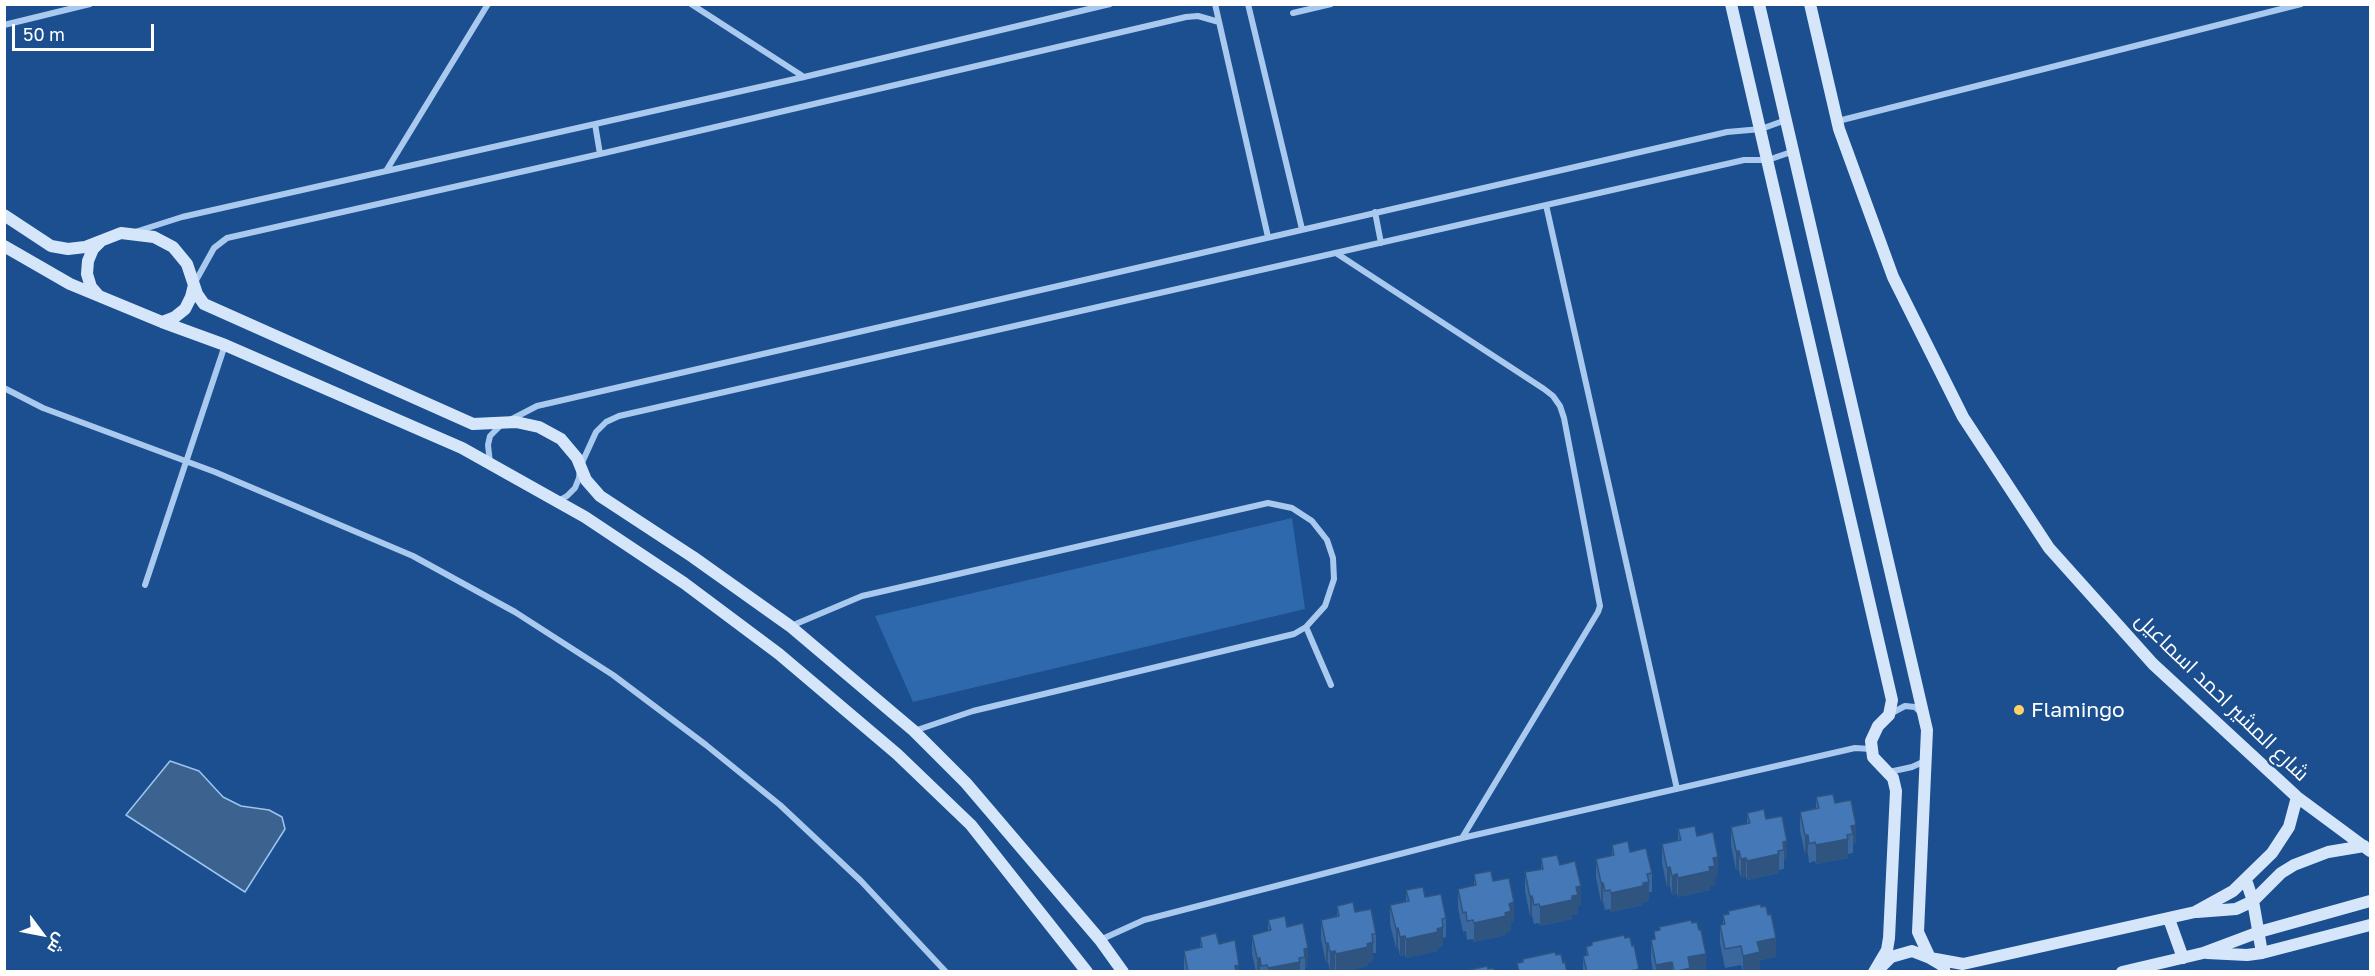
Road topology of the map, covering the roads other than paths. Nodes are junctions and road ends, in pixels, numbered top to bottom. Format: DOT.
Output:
graph roads {
  1 [pos="90,4"];
  2 [pos="488,4"];
  3 [pos="691,4"];
  4 [pos="1110,4"];
  5 [pos="1215,4"];
  6 [pos="1248,4"];
  7 [pos="1331,4"];
  8 [pos="1731,4"];
  9 [pos="1759,4"];
  10 [pos="1810,4"];
  11 [pos="2301,4"];
  12 [pos="1293,13"];
  13 [pos="1219,22"];
  14 [pos="4,25"];
  15 [pos="804,76"];
  16 [pos="1787,120"];
  17 [pos="1838,121"];
  18 [pos="595,124"];
  19 [pos="1761,129"];
  20 [pos="1794,152"];
  21 [pos="600,154"];
  22 [pos="1768,160"];
  23 [pos="386,171"];
  24 [pos="1546,205"];
  25 [pos="1375,212"];
  26 [pos="4,215"];
  27 [pos="1302,229"];
  28 [pos="133,233"];
  29 [pos="1268,237"];
  30 [pos="103,239"];
  31 [pos="1381,243"];
  32 [pos="4,246"];
  33 [pos="1336,253"];
  34 [pos="194,284"];
  35 [pos="100,297"];
  36 [pos="162,322"];
  37 [pos="225,345"];
  38 [pos="4,388"];
  39 [pos="503,423"];
  40 [pos="186,462"];
  41 [pos="490,463"];
  42 [pos="580,467"];
  43 [pos="558,501"];
  44 [pos="145,585"];
  45 [pos="790,626"];
  46 [pos="1306,627"];
  47 [pos="1331,685"];
  48 [pos="1889,715"];
  49 [pos="1923,715"];
  50 [pos="914,731"];
  51 [pos="1871,749"];
  52 [pos="1926,760"];
  53 [pos="1888,772"];
  54 [pos="1677,789"];
  55 [pos="2296,797"];
  56 [pos="1462,838"];
  57 [pos="2367,849"];
  58 [pos="2246,880"];
  59 [pos="2253,901"];
  60 [pos="2370,901"];
  61 [pos="2195,912"];
  62 [pos="2169,919"];
  63 [pos="2370,926"];
  64 [pos="2259,932"];
  65 [pos="1101,940"];
  66 [pos="2203,953"];
  67 [pos="2262,953"];
  68 [pos="1930,958"];
  69 [pos="2183,958"];
  70 [pos="945,972"];
  71 [pos="1087,972"];
  72 [pos="1123,972"];
  73 [pos="1875,972"];
  74 [pos="1945,972"];
  75 [pos="2122,972"];
  1 -- 14 [label="street"];
  2 -- 23 [label="street"];
  3 -- 15 [label="street"];
  4 -- 15 [label="street"];
  5 -- 13 [label="street"];
  6 -- 27 [label="street"];
  7 -- 12 [label="street"];
  8 -- 19 [label="street"];
  9 -- 16 [label="street"];
  10 -- 17 [label="street, شارع المشير احمد اسماعيل"];
  11 -- 17 [label="street"];
  13 -- 21 [label="street"];
  13 -- 29 [label="street"];
  15 -- 18 [label="street"];
  16 -- 19 [label="street"];
  16 -- 20 [label="street"];
  17 -- 55 [label="street, شارع المشير احمد اسماعيل"];
  18 -- 21 [label="street"];
  18 -- 23 [label="street"];
  19 -- 22 [label="street"];
  19 -- 25 [label="street"];
  20 -- 22 [label="street"];
  20 -- 49 [label="street"];
  21 -- 34 [label="street"];
  22 -- 24 [label="street"];
  22 -- 48 [label="street"];
  23 -- 28 [label="street"];
  24 -- 31 [label="street"];
  24 -- 54 [label="street"];
  25 -- 27 [label="street"];
  25 -- 31 [label="street"];
  26 -- 30 [label="street"];
  27 -- 29 [label="street"];
  28 -- 30 [label="street"];
  28 -- 34 [label="street"];
  29 -- 39 [label="street"];
  30 -- 35 [label="street"];
  31 -- 33 [label="street"];
  32 -- 35 [label="street"];
  33 -- 42 [label="street"];
  33 -- 56 [label="street"];
  34 -- 36 [label="street"];
  34 -- 39 [label="street"];
  35 -- 36 [label="street"];
  36 -- 37 [label="street"];
  37 -- 40 [label="street"];
  37 -- 41 [label="street"];
  38 -- 40 [label="street"];
  39 -- 41 [label="street"];
  39 -- 42 [label="street"];
  40 -- 44 [label="street"];
  40 -- 70 [label="street"];
  41 -- 43 [label="street"];
  42 -- 43 [label="street"];
  42 -- 45 [label="street"];
  43 -- 71 [label="street"];
  45 -- 46 [label="street"];
  45 -- 50 [label="street"];
  46 -- 47 [label="street"];
  46 -- 50 [label="street"];
  48 -- 49 [label="street"];
  48 -- 51 [label="street"];
  49 -- 52 [label="street"];
  50 -- 65 [label="street"];
  51 -- 53 [label="street"];
  51 -- 54 [label="street"];
  52 -- 53 [label="street"];
  52 -- 68 [label="street"];
  53 -- 73 [label="street"];
  54 -- 56 [label="street"];
  55 -- 57 [label="street, شارع المشير احمد اسماعيل"];
  55 -- 58 [label="street"];
  56 -- 65 [label="street"];
  57 -- 59 [label="street"];
  58 -- 59 [label="street"];
  58 -- 61 [label="street"];
  59 -- 61 [label="street"];
  59 -- 64 [label="street"];
  60 -- 64 [label="street"];
  61 -- 62 [label="street"];
  62 -- 68 [label="street"];
  62 -- 69 [label="street"];
  63 -- 67 [label="street"];
  64 -- 66 [label="street"];
  64 -- 67 [label="street"];
  65 -- 72 [label="street"];
  66 -- 67 [label="street"];
  66 -- 69 [label="street"];
  68 -- 73 [label="street"];
  68 -- 74 [label="street"];
  69 -- 75 [label="street"];
}
